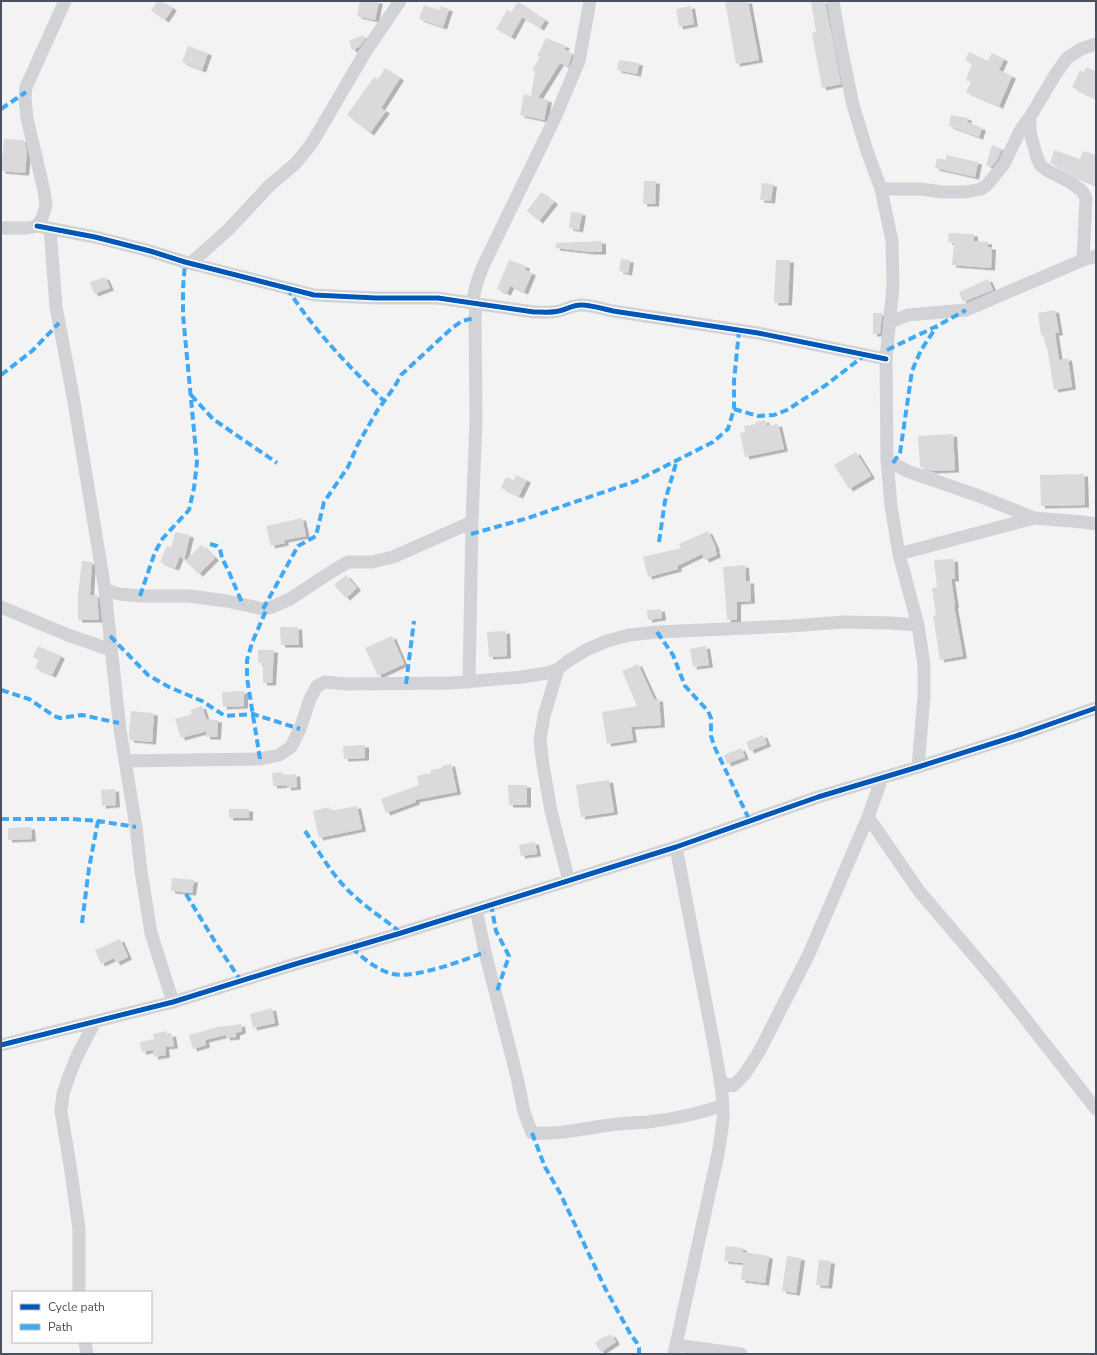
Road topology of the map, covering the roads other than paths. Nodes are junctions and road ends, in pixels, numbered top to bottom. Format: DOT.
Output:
graph roads {
  1 [pos="64,1"];
  2 [pos="400,1"];
  3 [pos="590,1"];
  4 [pos="833,1"];
  5 [pos="1096,44"];
  6 [pos="1030,117"];
  7 [pos="881,189"];
  8 [pos="37,226"];
  9 [pos="1,228"];
  10 [pos="50,228"];
  11 [pos="1096,256"];
  12 [pos="1083,260"];
  13 [pos="191,263"];
  14 [pos="474,303"];
  15 [pos="890,322"];
  16 [pos="886,359"];
  17 [pos="887,460"];
  18 [pos="1034,518"];
  19 [pos="472,522"];
  20 [pos="1096,524"];
  21 [pos="899,554"];
  22 [pos="105,590"];
  23 [pos="1,608"];
  24 [pos="918,625"];
  25 [pos="111,650"];
  26 [pos="558,669"];
  27 [pos="469,682"];
  28 [pos="1096,708"];
  29 [pos="125,761"];
  30 [pos="918,767"];
  31 [pos="882,778"];
  32 [pos="868,817"];
  33 [pos="676,847"];
  34 [pos="569,881"];
  35 [pos="476,910"];
  36 [pos="173,1002"];
  37 [pos="95,1022"];
  38 [pos="1,1045"];
  39 [pos="720,1082"];
  40 [pos="722,1105"];
  41 [pos="1096,1108"];
  42 [pos="79,1291"];
  43 [pos="85,1343"];
  44 [pos="675,1350"];
  45 [pos="87,1354"];
  46 [pos="741,1354"];
  1 -- 8 [label="street"];
  2 -- 13 [label="street"];
  3 -- 14 [label="street"];
  4 -- 7 [label="street"];
  5 -- 6 [label="street"];
  6 -- 7 [label="street"];
  6 -- 12 [label="street"];
  7 -- 15 [label="street"];
  8 -- 9 [label="street"];
  8 -- 10 [label="street"];
  10 -- 13 [label="street"];
  10 -- 22 [label="street"];
  11 -- 12 [label="street"];
  12 -- 15 [label="street"];
  13 -- 14 [label="street"];
  14 -- 16 [label="street"];
  14 -- 19 [label="street"];
  15 -- 16 [label="street"];
  16 -- 17 [label="street"];
  17 -- 18 [label="street"];
  17 -- 21 [label="street"];
  18 -- 20 [label="street"];
  18 -- 21 [label="street"];
  19 -- 22 [label="street"];
  19 -- 27 [label="street"];
  21 -- 24 [label="street"];
  22 -- 25 [label="street"];
  23 -- 25 [label="street"];
  24 -- 26 [label="street"];
  24 -- 30 [label="street"];
  25 -- 29 [label="street"];
  26 -- 27 [label="street"];
  26 -- 34 [label="street"];
  27 -- 29 [label="street"];
  28 -- 30 [label="street"];
  29 -- 36 [label="street"];
  30 -- 31 [label="street"];
  31 -- 32 [label="street"];
  31 -- 33 [label="street"];
  32 -- 39 [label="street"];
  32 -- 41 [label="street"];
  33 -- 34 [label="street"];
  33 -- 39 [label="street"];
  34 -- 35 [label="street"];
  35 -- 36 [label="street"];
  35 -- 40 [label="street"];
  36 -- 37 [label="street"];
  37 -- 38 [label="street"];
  37 -- 42 [label="street"];
  39 -- 40 [label="street"];
  40 -- 44 [label="street"];
  43 -- 45 [label="street"];
  44 -- 46 [label="street"];
}
